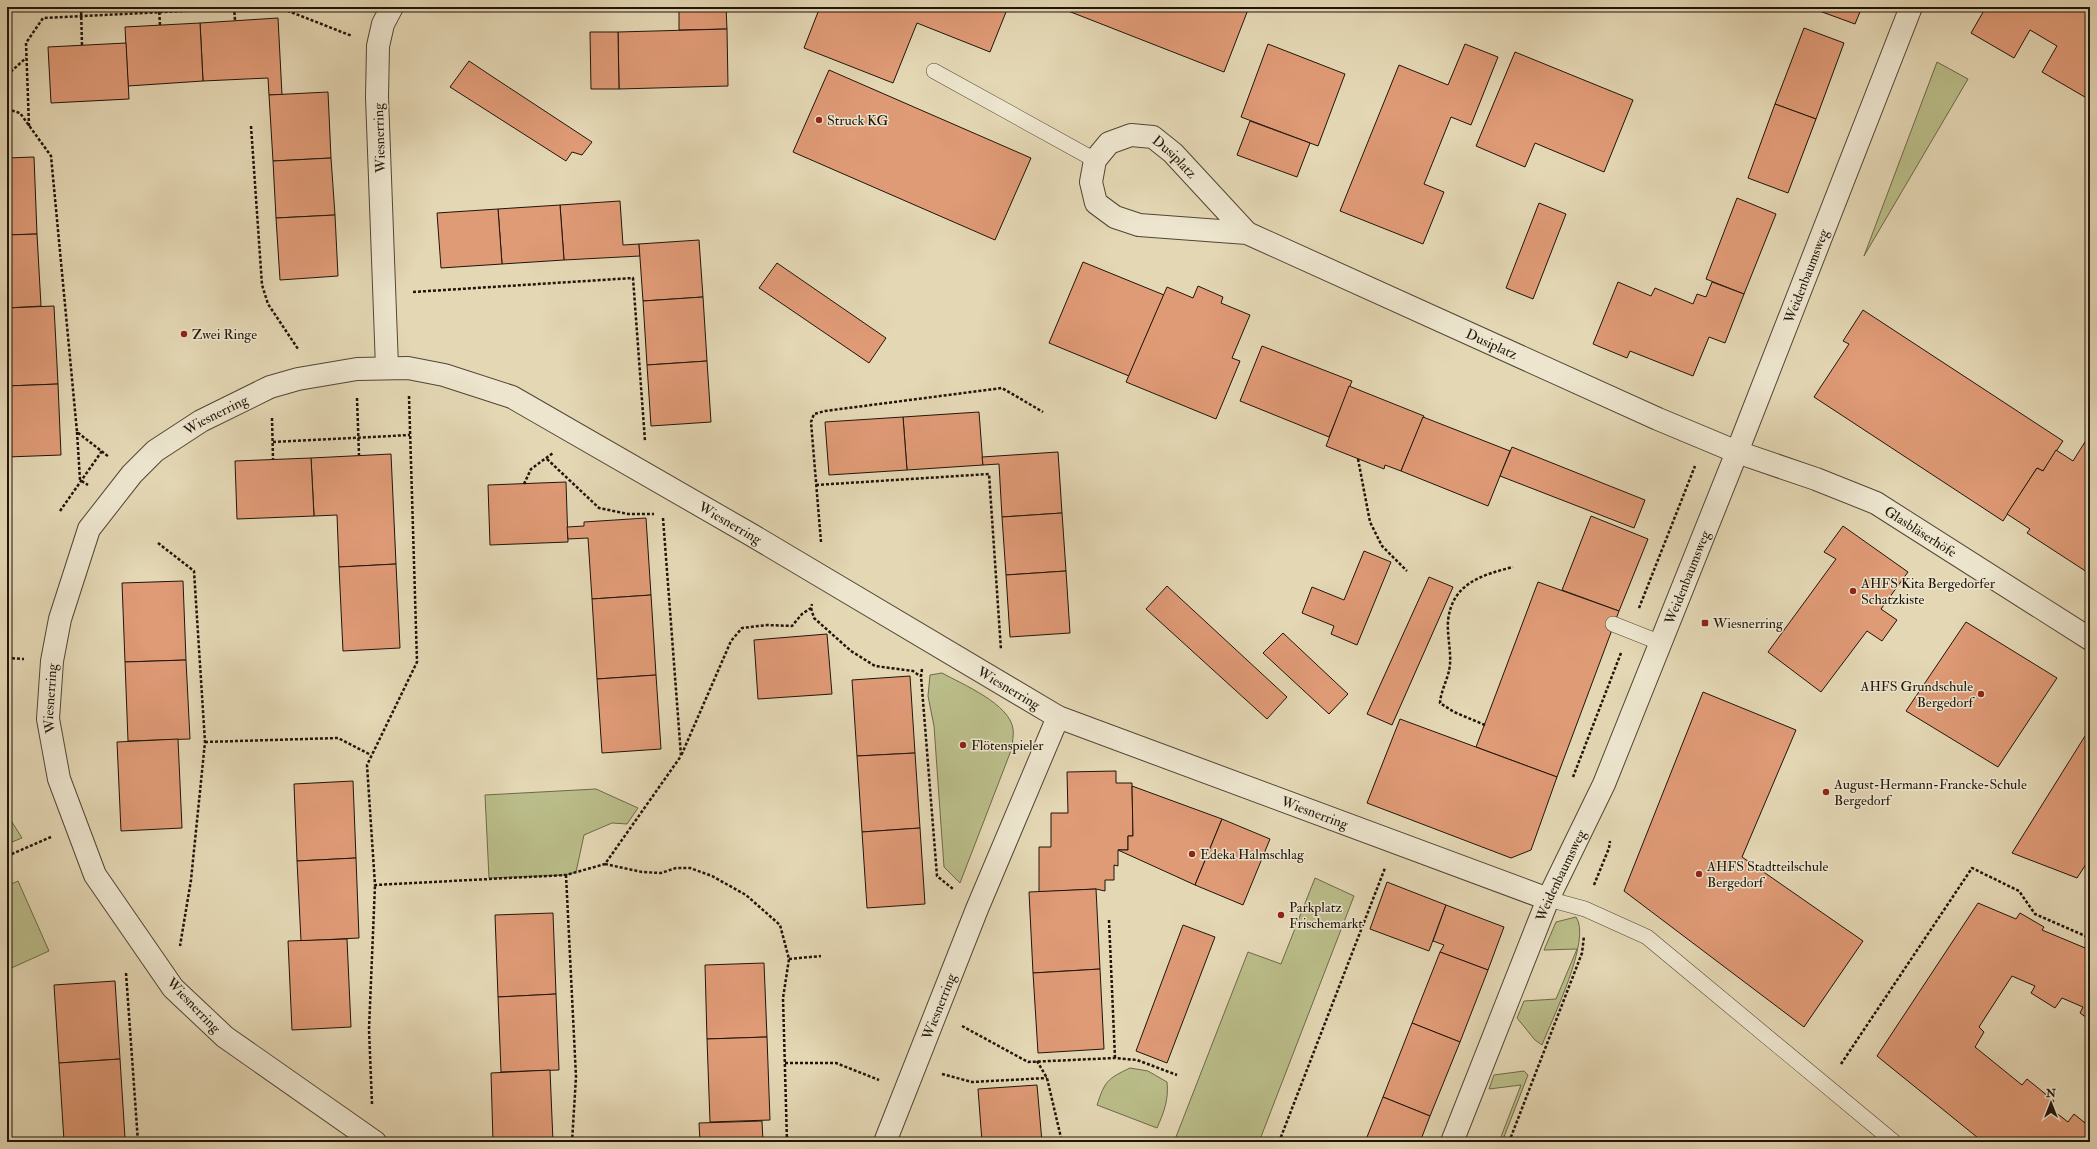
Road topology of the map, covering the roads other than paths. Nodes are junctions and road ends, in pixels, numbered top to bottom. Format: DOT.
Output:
graph roads {
  1 [pos="392,7"];
  2 [pos="1911,7"];
  3 [pos="934,71"];
  4 [pos="1095,160"];
  5 [pos="1247,233"];
  6 [pos="397,368"];
  7 [pos="1737,452"];
  8 [pos="1614,624"];
  9 [pos="2090,640"];
  10 [pos="1661,643"];
  11 [pos="1058,717"];
  12 [pos="1548,899"];
  13 [pos="374,1141"];
  14 [pos="885,1142"];
  15 [pos="1452,1142"];
  16 [pos="1894,1142"];
  1 -- 6 [label="street, Wiesnerring"];
  2 -- 7 [label="street, Weidenbaumsweg"];
  3 -- 4 [label="lane"];
  4 -- 5 [label="street, Dusiplatz"];
  4 -- 5 [label="street, Dusiplatz"];
  5 -- 7 [label="street, Dusiplatz"];
  6 -- 11 [label="street, Wiesnerring"];
  6 -- 13 [label="street, Wiesnerring"];
  7 -- 9 [label="street, Glasbläserhöfe"];
  7 -- 10 [label="street, Weidenbaumsweg"];
  8 -- 10 [label="lane"];
  10 -- 12 [label="street, Weidenbaumsweg"];
  11 -- 12 [label="street, Wiesnerring"];
  11 -- 14 [label="street, Wiesnerring"];
  12 -- 15 [label="street, Weidenbaumsweg"];
  12 -- 16 [label="lane"];
}
